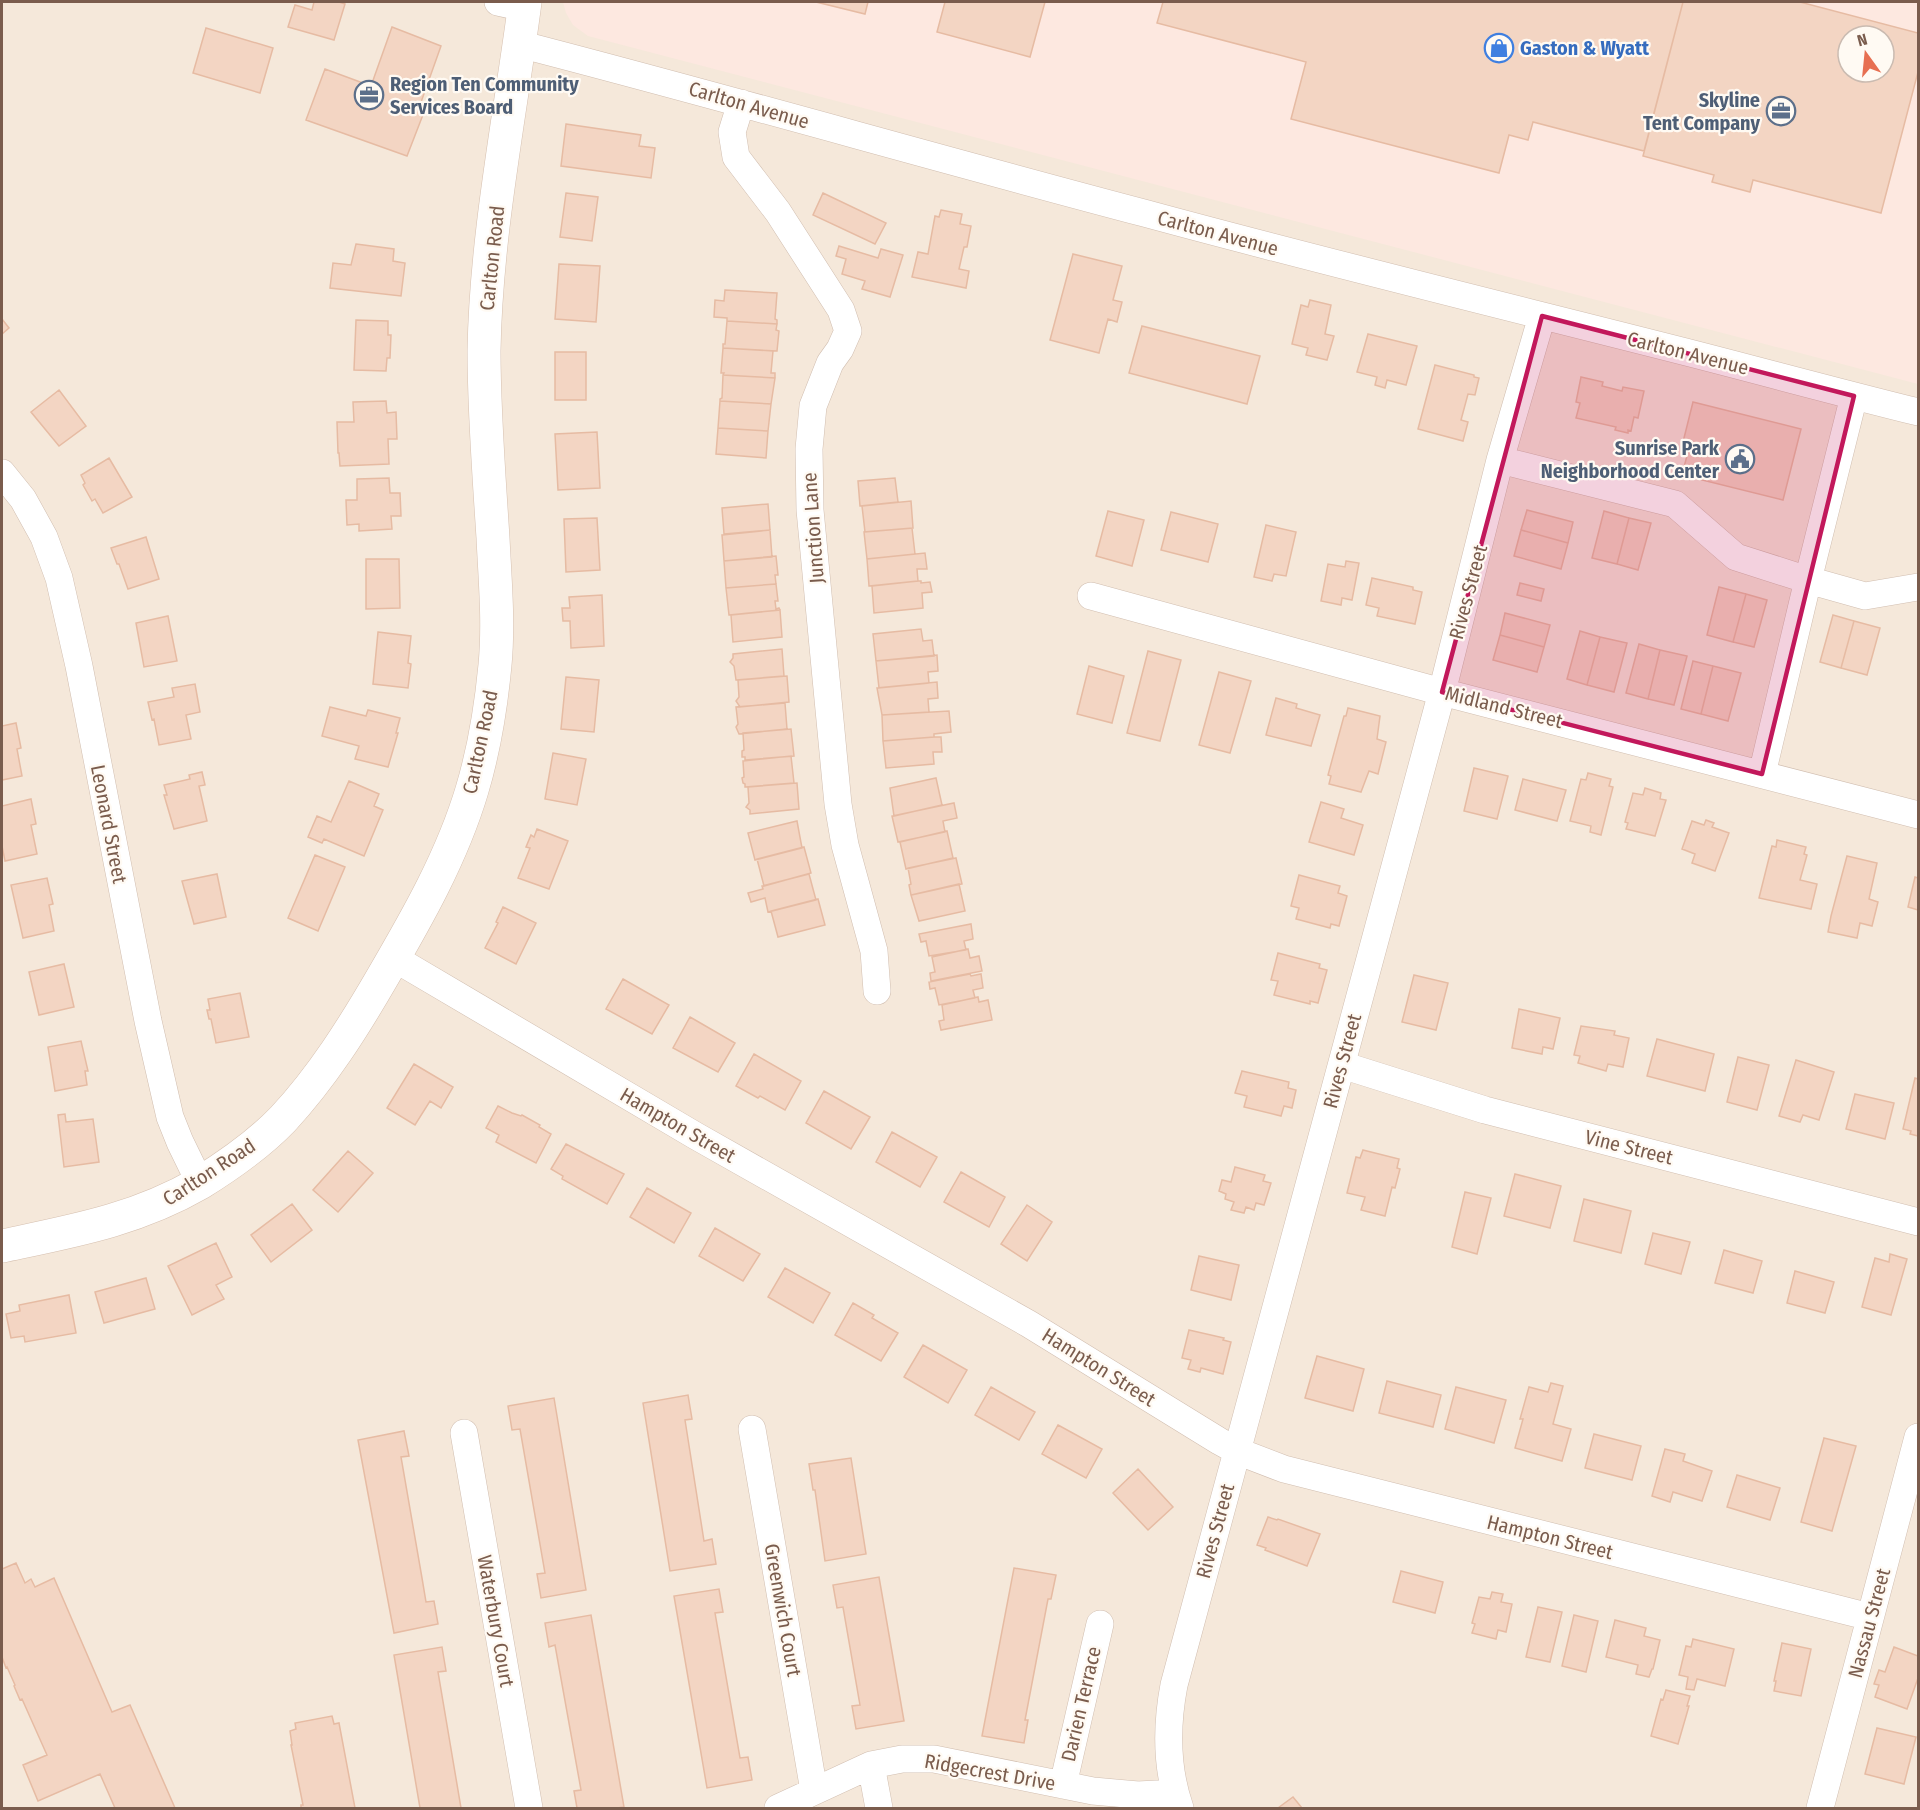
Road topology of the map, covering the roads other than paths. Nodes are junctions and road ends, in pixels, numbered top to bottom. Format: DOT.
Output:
graph roads {
  1 [pos="516,4"];
  2 [pos="519,44"];
  3 [pos="741,103"];
  4 [pos="1542,316"];
  5 [pos="1854,396"];
  6 [pos="1918,412"];
  7 [pos="1500,460"];
  8 [pos="2,473"];
  9 [pos="1808,580"];
  10 [pos="1918,587"];
  11 [pos="1091,596"];
  12 [pos="1442,692"];
  13 [pos="1762,774"];
  14 [pos="1918,815"];
  15 [pos="394,958"];
  16 [pos="877,991"];
  17 [pos="1342,1065"];
  18 [pos="200,1183"];
  19 [pos="1918,1222"];
  20 [pos="2,1246"];
  21 [pos="752,1429"];
  22 [pos="464,1433"];
  23 [pos="1918,1437"];
  24 [pos="1237,1451"];
  25 [pos="1870,1617"];
  26 [pos="1100,1624"];
  27 [pos="871,1765"];
  28 [pos="1063,1785"];
  29 [pos="814,1791"];
  30 [pos="1177,1801"];
  31 [pos="529,1809"];
  32 [pos="778,1809"];
  33 [pos="879,1809"];
  34 [pos="1820,1809"];
  1 -- 2 [label="main road, Carlton Road"];
  2 -- 3 [label="street, Carlton Avenue"];
  2 -- 15 [label="main road, Carlton Road"];
  3 -- 4 [label="street, Carlton Avenue"];
  3 -- 16 [label="street, Junction Lane"];
  4 -- 5 [label="street, Carlton Avenue"];
  4 -- 7 [label="street, Rives Street"];
  5 -- 6 [label="street, Carlton Avenue"];
  5 -- 9 [label="street"];
  7 -- 9 [label="street"];
  7 -- 12 [label="street, Rives Street"];
  8 -- 18 [label="street, Leonard Street"];
  9 -- 10 [label="street"];
  9 -- 13 [label="street"];
  11 -- 12 [label="street, Midland Street"];
  12 -- 13 [label="street, Midland Street"];
  12 -- 17 [label="street, Rives Street"];
  13 -- 14 [label="street, Midland Street"];
  15 -- 18 [label="main road, Carlton Road"];
  15 -- 24 [label="street, Hampton Street"];
  17 -- 19 [label="street, Vine Street"];
  17 -- 24 [label="street, Rives Street"];
  18 -- 20 [label="main road, Carlton Road"];
  21 -- 29 [label="street, Greenwich Court"];
  22 -- 31 [label="street, Waterbury Court"];
  23 -- 25 [label="street, Nassau Street"];
  24 -- 25 [label="street, Hampton Street"];
  24 -- 30 [label="street, Rives Street"];
  25 -- 34 [label="street, Nassau Street"];
  26 -- 28 [label="street, Darien Terrace"];
  27 -- 28 [label="street, Ridgecrest Drive"];
  27 -- 29 [label="street, Ridgecrest Drive"];
  27 -- 33 [label="street"];
  28 -- 30 [label="street, Ridgecrest Drive"];
  29 -- 32 [label="street, Ridgecrest Drive"];
}
